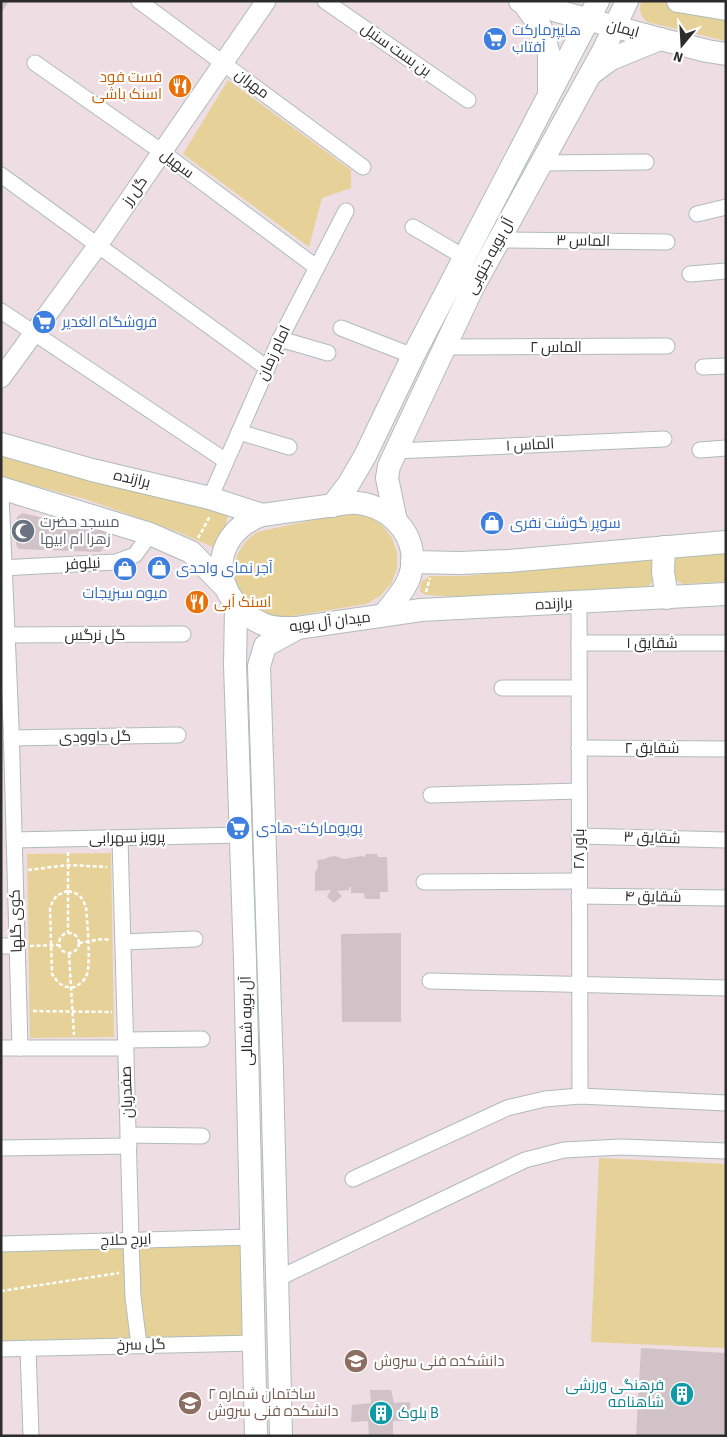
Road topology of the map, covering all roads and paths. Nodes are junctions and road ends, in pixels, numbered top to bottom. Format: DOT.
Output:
graph roads {
  1 [pos="139,1"];
  2 [pos="266,1"];
  3 [pos="325,1"];
  4 [pos="627,1"];
  5 [pos="637,1"];
  6 [pos="678,1"];
  7 [pos="522,2"];
  8 [pos="555,5"];
  9 [pos="710,6"];
  10 [pos="593,10"];
  11 [pos="625,30"];
  12 [pos="660,39"];
  13 [pos="726,54"];
  14 [pos="35,63"];
  15 [pos="224,63"];
  16 [pos="590,75"];
  17 [pos="549,96"];
  18 [pos="468,100"];
  19 [pos="162,152"];
  20 [pos="646,162"];
  21 [pos="541,163"];
  22 [pos="363,167"];
  23 [pos="1,175"];
  24 [pos="726,207"];
  25 [pos="346,211"];
  26 [pos="697,214"];
  27 [pos="413,227"];
  28 [pos="499,240"];
  29 [pos="667,242"];
  30 [pos="98,245"];
  31 [pos="464,257"];
  32 [pos="316,268"];
  33 [pos="726,271"];
  34 [pos="690,274"];
  35 [pos="1,311"];
  36 [pos="341,328"];
  37 [pos="34,333"];
  38 [pos="280,339"];
  39 [pos="667,346"];
  40 [pos="445,347"];
  41 [pos="328,353"];
  42 [pos="413,356"];
  43 [pos="703,366"];
  44 [pos="726,366"];
  45 [pos="267,368"];
  46 [pos="1,378"];
  47 [pos="239,432"];
  48 [pos="664,439"];
  49 [pos="4,442"];
  50 [pos="289,447"];
  51 [pos="726,448"];
  52 [pos="700,450"];
  53 [pos="396,451"];
  54 [pos="226,461"];
  55 [pos="1,488"];
  56 [pos="1,494"];
  57 [pos="214,500"];
  58 [pos="332,506"];
  59 [pos="262,515"];
  60 [pos="396,521"];
  61 [pos="2,526"];
  62 [pos="150,534"];
  63 [pos="726,542"];
  64 [pos="664,547"];
  65 [pos="190,552"];
  66 [pos="412,562"];
  67 [pos="434,562"];
  68 [pos="3,568"];
  69 [pos="224,586"];
  70 [pos="726,594"];
  71 [pos="667,598"];
  72 [pos="579,602"];
  73 [pos="236,606"];
  74 [pos="421,610"];
  75 [pos="384,615"];
  76 [pos="297,628"];
  77 [pos="183,634"];
  78 [pos="7,635"];
  79 [pos="579,643"];
  80 [pos="726,643"];
  81 [pos="5,666"];
  82 [pos="502,688"];
  83 [pos="579,688"];
  84 [pos="178,735"];
  85 [pos="11,738"];
  86 [pos="579,748"];
  87 [pos="726,749"];
  88 [pos="7,764"];
  89 [pos="579,790"];
  90 [pos="431,795"];
  91 [pos="241,835"];
  92 [pos="579,836"];
  93 [pos="120,838"];
  94 [pos="69,839"];
  95 [pos="726,840"];
  96 [pos="10,849"];
  97 [pos="68,865"];
  98 [pos="121,868"];
  99 [pos="14,872"];
  100 [pos="424,882"];
  101 [pos="579,888"];
  102 [pos="68,891"];
  103 [pos="726,898"];
  104 [pos="68,933"];
  105 [pos="195,938"];
  106 [pos="87,942"];
  107 [pos="123,942"];
  108 [pos="79,943"];
  109 [pos="51,945"];
  110 [pos="58,945"];
  111 [pos="9,946"];
  112 [pos="69,954"];
  113 [pos="430,982"];
  114 [pos="579,984"];
  115 [pos="70,988"];
  116 [pos="726,988"];
  117 [pos="19,1010"];
  118 [pos="125,1012"];
  119 [pos="72,1013"];
  120 [pos="202,1039"];
  121 [pos="247,1041"];
  122 [pos="271,1042"];
  123 [pos="126,1044"];
  124 [pos="1,1048"];
  125 [pos="20,1048"];
  126 [pos="76,1048"];
  127 [pos="580,1096"];
  128 [pos="726,1102"];
  129 [pos="202,1136"];
  130 [pos="128,1141"];
  131 [pos="1,1148"];
  132 [pos="726,1151"];
  133 [pos="353,1179"];
  134 [pos="252,1237"];
  135 [pos="131,1240"];
  136 [pos="1,1244"];
  137 [pos="132,1271"];
  138 [pos="277,1279"];
  139 [pos="1,1291"];
  140 [pos="254,1343"];
  141 [pos="139,1345"];
  142 [pos="28,1348"];
  143 [pos="1,1349"];
  144 [pos="31,1436"];
  145 [pos="256,1436"];
  146 [pos="280,1436"];
  1 -- 15 [label="street, مهران"];
  2 -- 15 [label="street, گل رز"];
  3 -- 18 [label="street, بن بست سنبل"];
  4 -- 11 [label="main road, آل بویه جنوبی"];
  5 -- 11 [label="main road"];
  6 -- 9 [label="main road"];
  7 -- 8 [label="main road, ایمان"];
  7 -- 17 [label="main road"];
  8 -- 10 [label="main road, ایمان"];
  10 -- 11 [label="main road, ایمان"];
  10 -- 17 [label="main road, آل بویه جنوبی"];
  11 -- 12 [label="main road, ایمان"];
  11 -- 16 [label="main road, آل بویه جنوبی"];
  12 -- 13 [label="main road, ایمان"];
  12 -- 16 [label="main road"];
  14 -- 19 [label="street, سهیل"];
  15 -- 19 [label="street, گل رز"];
  15 -- 22 [label="street, مهران"];
  16 -- 21 [label="main road, آل بویه جنوبی"];
  17 -- 31 [label="main road, آل بویه جنوبی"];
  19 -- 30 [label="street, گل رز"];
  19 -- 32 [label="street, سهیل"];
  20 -- 21 [label="street"];
  21 -- 28 [label="main road, آل بویه جنوبی"];
  23 -- 30 [label="street"];
  24 -- 26 [label="street"];
  25 -- 32 [label="street, امام زمان"];
  27 -- 31 [label="street"];
  28 -- 29 [label="street, الماس ۳"];
  28 -- 40 [label="main road, آل بویه جنوبی"];
  30 -- 37 [label="street, گل رز"];
  30 -- 45 [label="street"];
  31 -- 42 [label="main road, آل بویه جنوبی"];
  32 -- 38 [label="street, امام زمان"];
  33 -- 34 [label="street"];
  35 -- 37 [label="street"];
  36 -- 42 [label="street"];
  37 -- 46 [label="street, گل رز"];
  37 -- 54 [label="street"];
  38 -- 41 [label="street"];
  38 -- 45 [label="street, امام زمان"];
  39 -- 40 [label="street, الماس ۲"];
  40 -- 53 [label="main road, آل بویه جنوبی"];
  42 -- 58 [label="main road, آل بویه جنوبی"];
  43 -- 44 [label="street"];
  45 -- 47 [label="street, امام زمان"];
  47 -- 50 [label="street"];
  47 -- 54 [label="street, امام زمان"];
  48 -- 53 [label="street, الماس ۱"];
  49 -- 57 [label="main road, برازنده"];
  51 -- 52 [label="street"];
  53 -- 60 [label="main road, آل بویه جنوبی"];
  54 -- 57 [label="street, امام زمان"];
  55 -- 62 [label="main road"];
  56 -- 61 [label="street, کوی گلها"];
  57 -- 59 [label="main road, برازنده"];
  57 -- 65 [label="path"];
  58 -- 59 [label="main road, میدان آل بویه"];
  58 -- 60 [label="main road, میدان آل بویه"];
  59 -- 69 [label="main road, میدان آل بویه"];
  60 -- 66 [label="main road, میدان آل بویه"];
  61 -- 68 [label="street, کوی گلها"];
  62 -- 65 [label="main road"];
  62 -- 68 [label="street, نیلوفر"];
  63 -- 64 [label="main road"];
  64 -- 67 [label="main road"];
  64 -- 71 [label="main road"];
  65 -- 69 [label="main road"];
  66 -- 67 [label="main road"];
  66 -- 75 [label="main road, میدان آل بویه"];
  67 -- 74 [label="path"];
  68 -- 78 [label="street, کوی گلها"];
  69 -- 73 [label="main road, میدان آل بویه"];
  70 -- 71 [label="main road, برازنده"];
  71 -- 72 [label="main road, برازنده"];
  72 -- 74 [label="main road, برازنده"];
  72 -- 79 [label="street, باور ۲۸"];
  73 -- 76 [label="main road, میدان آل بویه"];
  73 -- 91 [label="main road, آل بویه شمالی"];
  74 -- 75 [label="main road, برازنده"];
  75 -- 76 [label="main road, میدان آل بویه"];
  76 -- 122 [label="main road, آل بویه شمالی"];
  77 -- 78 [label="street, گل نرگس"];
  78 -- 81 [label="street, کوی گلها"];
  79 -- 80 [label="street, شقایق ۱"];
  79 -- 83 [label="street, باور ۲۸"];
  81 -- 85 [label="street, کوی گلها"];
  82 -- 83 [label="street"];
  83 -- 86 [label="street, باور ۲۸"];
  84 -- 85 [label="street, گل داوودی"];
  85 -- 88 [label="street, کوی گلها"];
  86 -- 87 [label="street, شقایق ۲"];
  86 -- 89 [label="street, باور ۲۸"];
  88 -- 96 [label="street, کوی گلها"];
  89 -- 90 [label="street"];
  89 -- 92 [label="street, باور ۲۸"];
  91 -- 93 [label="street, پرویز سهرابی"];
  91 -- 121 [label="main road, آل بویه شمالی"];
  92 -- 95 [label="street, شقایق ۳"];
  92 -- 101 [label="street, باور ۲۸"];
  93 -- 94 [label="street, پرویز سهرابی"];
  93 -- 98 [label="street, صفدریان"];
  94 -- 96 [label="street, پرویز سهرابی"];
  94 -- 97 [label="path"];
  96 -- 99 [label="street, کوی گلها"];
  97 -- 98 [label="path"];
  97 -- 99 [label="path"];
  97 -- 102 [label="path"];
  98 -- 107 [label="street, صفدریان"];
  99 -- 111 [label="street, کوی گلها"];
  100 -- 101 [label="street, شقایق ۴"];
  101 -- 103 [label="street, شقایق ۴"];
  101 -- 114 [label="street, باور ۲۸"];
  102 -- 104 [label="path"];
  102 -- 106 [label="path"];
  102 -- 109 [label="path"];
  104 -- 108 [label="path"];
  104 -- 110 [label="path"];
  105 -- 107 [label="street"];
  106 -- 107 [label="path"];
  106 -- 108 [label="path"];
  106 -- 115 [label="path"];
  107 -- 118 [label="street, صفدریان"];
  108 -- 112 [label="path"];
  109 -- 110 [label="path"];
  109 -- 111 [label="path"];
  109 -- 115 [label="path"];
  110 -- 112 [label="path"];
  111 -- 117 [label="street, کوی گلها"];
  112 -- 115 [label="path"];
  113 -- 114 [label="street"];
  114 -- 116 [label="street"];
  114 -- 127 [label="street, باور ۲۸"];
  115 -- 119 [label="path"];
  117 -- 119 [label="path"];
  117 -- 125 [label="street, کوی گلها"];
  118 -- 119 [label="path"];
  118 -- 123 [label="street, صفدریان"];
  119 -- 126 [label="path"];
  120 -- 123 [label="street"];
  121 -- 122 [label="street"];
  121 -- 134 [label="main road, آل بویه شمالی"];
  122 -- 138 [label="main road, آل بویه شمالی"];
  123 -- 126 [label="street"];
  123 -- 130 [label="street, صفدریان"];
  124 -- 125 [label="street"];
  125 -- 126 [label="street"];
  127 -- 128 [label="street"];
  127 -- 133 [label="street"];
  129 -- 130 [label="street"];
  130 -- 131 [label="street"];
  130 -- 135 [label="street, صفدریان"];
  132 -- 138 [label="street"];
  134 -- 135 [label="street, ایرج حلاج"];
  134 -- 140 [label="main road, آل بویه شمالی"];
  135 -- 136 [label="street, ایرج حلاج"];
  135 -- 137 [label="street, صفدریان"];
  137 -- 139 [label="path"];
  137 -- 141 [label="street, صفدریان"];
  138 -- 146 [label="main road, آل بویه شمالی"];
  140 -- 141 [label="street, گل سرخ"];
  140 -- 145 [label="main road, آل بویه شمالی"];
  141 -- 142 [label="street, گل سرخ"];
  142 -- 143 [label="street, گل سرخ"];
  142 -- 144 [label="street"];
}
